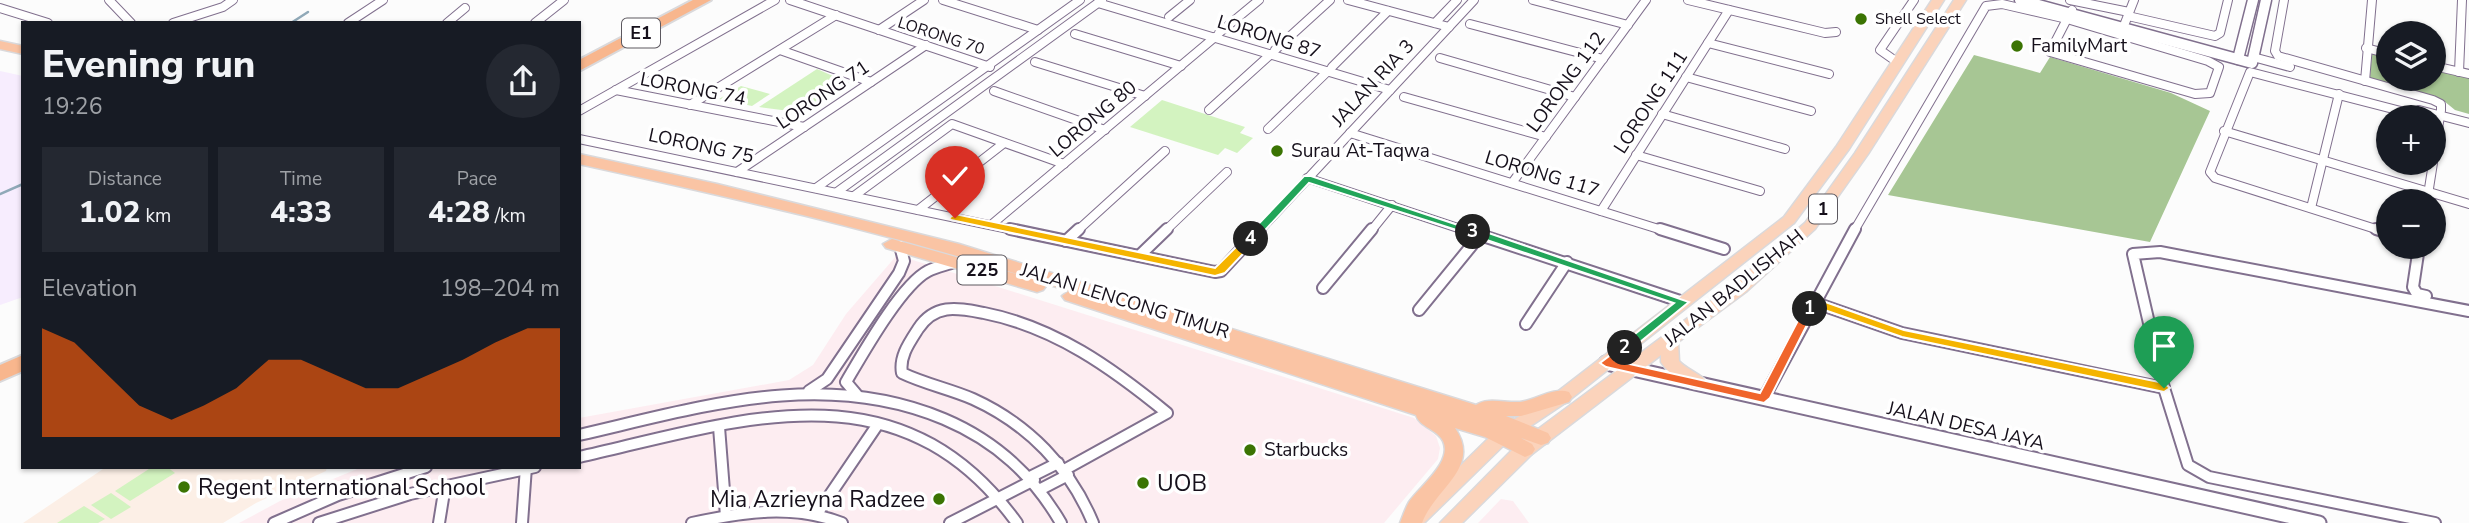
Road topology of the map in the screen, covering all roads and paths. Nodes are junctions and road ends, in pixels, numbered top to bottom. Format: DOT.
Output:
graph roads {
  1 [pos="5,0"];
  2 [pos="109,0"];
  3 [pos="233,0"];
  4 [pos="383,0"];
  5 [pos="564,0"];
  6 [pos="690,0"];
  7 [pos="704,0"];
  8 [pos="775,0"];
  9 [pos="790,0"];
  10 [pos="924,0"];
  11 [pos="943,0"];
  12 [pos="1080,0"];
  13 [pos="1125,0"];
  14 [pos="1190,0"];
  15 [pos="1259,0"];
  16 [pos="1330,0"];
  17 [pos="1348,0"];
  18 [pos="1457,0"];
  19 [pos="1474,0"];
  20 [pos="1533,0"];
  21 [pos="1646,0"];
  22 [pos="1688,0"];
  23 [pos="1914,0"];
  24 [pos="1938,0"];
  25 [pos="1959,0"];
  26 [pos="2020,0"];
  27 [pos="2038,0"];
  28 [pos="2134,0"];
  29 [pos="2228,0"];
  30 [pos="2253,0"];
  31 [pos="2266,0"];
  32 [pos="2284,0"];
  33 [pos="2372,0"];
  34 [pos="2462,0"];
  35 [pos="1100,1"];
  36 [pos="2091,2"];
  37 [pos="0,3"];
  38 [pos="0,8"];
  39 [pos="465,8"];
  40 [pos="1115,8"];
  41 [pos="2100,8"];
  42 [pos="1728,10"];
  43 [pos="1388,11"];
  44 [pos="2070,11"];
  45 [pos="836,16"];
  46 [pos="1168,17"];
  47 [pos="2127,17"];
  48 [pos="2109,19"];
  49 [pos="42,21"];
  50 [pos="129,21"];
  51 [pos="179,21"];
  52 [pos="351,21"];
  53 [pos="449,21"];
  54 [pos="538,21"];
  55 [pos="1435,23"];
  56 [pos="1470,24"];
  57 [pos="1628,25"];
  58 [pos="1449,27"];
  59 [pos="878,30"];
  60 [pos="1038,30"];
  61 [pos="1836,32"];
  62 [pos="1075,34"];
  63 [pos="1217,35"];
  64 [pos="0,36"];
  65 [pos="21,41"];
  66 [pos="2465,41"];
  67 [pos="1708,43"];
  68 [pos="0,45"];
  69 [pos="926,46"];
  70 [pos="2366,48"];
  71 [pos="21,50"];
  72 [pos="780,50"];
  73 [pos="2376,51"];
  74 [pos="1273,52"];
  75 [pos="2239,56"];
  76 [pos="581,57"];
  77 [pos="1440,58"];
  78 [pos="1603,59"];
  79 [pos="1035,62"];
  80 [pos="1897,62"];
  81 [pos="2253,64"];
  82 [pos="581,65"];
  83 [pos="987,66"];
  84 [pos="1181,66"];
  85 [pos="1330,69"];
  86 [pos="2446,69"];
  87 [pos="1004,72"];
  88 [pos="2459,72"];
  89 [pos="1829,74"];
  90 [pos="2469,74"];
  91 [pos="1686,77"];
  92 [pos="871,82"];
  93 [pos="2365,82"];
  94 [pos="616,90"];
  95 [pos="1390,90"];
  96 [pos="994,91"];
  97 [pos="2339,94"];
  98 [pos="1145,96"];
  99 [pos="1404,97"];
  100 [pos="1575,97"];
  101 [pos="690,105"];
  102 [pos="2380,105"];
  103 [pos="2397,105"];
  104 [pos="2441,105"];
  105 [pos="581,110"];
  106 [pos="1209,110"];
  107 [pos="1811,111"];
  108 [pos="1662,114"];
  109 [pos="2446,117"];
  110 [pos="2469,117"];
  111 [pos="2446,118"];
  112 [pos="2446,120"];
  113 [pos="2469,123"];
  114 [pos="804,127"];
  115 [pos="2469,129"];
  116 [pos="1105,130"];
  117 [pos="1268,130"];
  118 [pos="2224,131"];
  119 [pos="1350,133"];
  120 [pos="1546,137"];
  121 [pos="581,139"];
  122 [pos="1004,143"];
  123 [pos="1785,149"];
  124 [pos="1165,151"];
  125 [pos="1636,155"];
  126 [pos="581,159"];
  127 [pos="2323,161"];
  128 [pos="1064,164"];
  129 [pos="581,170"];
  130 [pos="737,172"];
  131 [pos="1227,172"];
  132 [pos="1307,178"];
  133 [pos="1512,183"];
  134 [pos="816,188"];
  135 [pos="2405,189"];
  136 [pos="1760,191"];
  137 [pos="837,192"];
  138 [pos="855,196"];
  139 [pos="2446,200"];
  140 [pos="2469,204"];
  141 [pos="1392,205"];
  142 [pos="2311,208"];
  143 [pos="918,210"];
  144 [pos="1601,211"];
  145 [pos="991,225"];
  146 [pos="2376,229"];
  147 [pos="1481,234"];
  148 [pos="1066,241"];
  149 [pos="900,246"];
  150 [pos="1724,249"];
  151 [pos="1139,256"];
  152 [pos="2417,259"];
  153 [pos="955,262"];
  154 [pos="1567,262"];
  155 [pos="1323,288"];
  156 [pos="1683,302"];
  157 [pos="1813,302"];
  158 [pos="2469,304"];
  159 [pos="1419,310"];
  160 [pos="2469,311"];
  161 [pos="1526,324"];
  162 [pos="1670,341"];
  163 [pos="21,349"];
  164 [pos="0,360"];
  165 [pos="21,363"];
  166 [pos="1606,363"];
  167 [pos="1632,369"];
  168 [pos="0,374"];
  169 [pos="1700,384"];
  170 [pos="1375,386"];
  171 [pos="2164,388"];
  172 [pos="805,393"];
  173 [pos="857,395"];
  174 [pos="1562,397"];
  175 [pos="1764,398"];
  176 [pos="878,424"];
  177 [pos="719,427"];
  178 [pos="1510,432"];
  179 [pos="581,435"];
  180 [pos="1533,444"];
  181 [pos="581,457"];
  182 [pos="420,469"];
  183 [pos="523,469"];
  184 [pos="528,469"];
  185 [pos="1063,469"];
  186 [pos="1035,482"];
  187 [pos="445,486"];
  188 [pos="1001,496"];
  189 [pos="817,514"];
  190 [pos="726,516"];
  191 [pos="2285,519"];
  192 [pos="274,523"];
  193 [pos="320,523"];
  194 [pos="439,523"];
  195 [pos="522,523"];
  196 [pos="692,523"];
  197 [pos="842,523"];
  198 [pos="950,523"];
  199 [pos="1017,523"];
  200 [pos="1061,523"];
  201 [pos="1093,523"];
  202 [pos="1411,523"];
  203 [pos="1450,523"];
  204 [pos="2319,523"];
  205 [pos="2435,523"];
  1 -- 37 [label="street"];
  2 -- 50 [label="street"];
  3 -- 51 [label="street"];
  4 -- 52 [label="street"];
  5 -- 54 [label="street"];
  6 -- 76 [label="highway, E1"];
  7 -- 82 [label="highway, E1"];
  8 -- 94 [label="street"];
  9 -- 45 [label="street, LORONG 70"];
  10 -- 59 [label="street"];
  11 -- 60 [label="street"];
  12 -- 60 [label="street"];
  13 -- 40 [label="street"];
  14 -- 46 [label="street"];
  15 -- 63 [label="street, LORONG 80"];
  16 -- 74 [label="street"];
  17 -- 43 [label="street"];
  18 -- 55 [label="street"];
  19 -- 58 [label="street, JALAN RIA 3"];
  20 -- 57 [label="street"];
  21 -- 57 [label="street, LORONG 112"];
  22 -- 42 [label="street"];
  23 -- 80 [label="street"];
  24 -- 80 [label="main road, JALAN BADLISHAH / 1"];
  25 -- 162 [label="main road, JALAN BADLISHAH / 1"];
  26 -- 44 [label="street"];
  27 -- 44 [label="street"];
  28 -- 47 [label="street"];
  29 -- 47 [label="street"];
  30 -- 75 [label="street"];
  31 -- 81 [label="street"];
  32 -- 93 [label="street"];
  33 -- 70 [label="street"];
  34 -- 66 [label="street"];
  35 -- 40 [label="street, LORONG 87"];
  35 -- 87 [label="street"];
  36 -- 41 [label="street"];
  36 -- 44 [label="street"];
  38 -- 49 [label="street"];
  39 -- 53 [label="street"];
  40 -- 63 [label="street, LORONG 87"];
  41 -- 47 [label="street"];
  41 -- 48 [label="street"];
  42 -- 61 [label="street"];
  42 -- 67 [label="street, LORONG 111"];
  43 -- 55 [label="street"];
  43 -- 85 [label="street"];
  44 -- 44 [label="street"];
  44 -- 48 [label="street"];
  44 -- 75 [label="street"];
  44 -- 157 [label="street"];
  45 -- 59 [label="street, LORONG 70"];
  45 -- 72 [label="street"];
  47 -- 48 [label="street"];
  47 -- 75 [label="street"];
  55 -- 58 [label="street"];
  56 -- 78 [label="street"];
  57 -- 78 [label="street, LORONG 112"];
  58 -- 95 [label="street, JALAN RIA 3"];
  59 -- 69 [label="street, LORONG 70"];
  60 -- 83 [label="street"];
  62 -- 84 [label="street"];
  63 -- 74 [label="street, LORONG 87"];
  63 -- 84 [label="street, LORONG 80"];
  64 -- 65 [label="highway"];
  66 -- 88 [label="street"];
  67 -- 89 [label="street"];
  67 -- 91 [label="street, LORONG 111"];
  68 -- 71 [label="highway"];
  69 -- 83 [label="street, LORONG 70"];
  69 -- 92 [label="street, LORONG 71"];
  70 -- 73 [label="street"];
  70 -- 93 [label="street"];
  72 -- 92 [label="street"];
  72 -- 101 [label="street"];
  74 -- 85 [label="street, LORONG 87"];
  74 -- 106 [label="street"];
  75 -- 81 [label="street"];
  77 -- 100 [label="street"];
  78 -- 100 [label="street, LORONG 112"];
  79 -- 98 [label="street"];
  80 -- 156 [label="main road, JALAN BADLISHAH / 1"];
  81 -- 97 [label="street"];
  81 -- 103 [label="street"];
  81 -- 118 [label="street"];
  83 -- 87 [label="street, LORONG 70"];
  83 -- 134 [label="street"];
  84 -- 98 [label="street, LORONG 80"];
  85 -- 95 [label="street, LORONG 87"];
  85 -- 117 [label="street"];
  86 -- 88 [label="street"];
  87 -- 137 [label="street"];
  88 -- 90 [label="street"];
  91 -- 107 [label="street"];
  91 -- 108 [label="street, LORONG 111"];
  92 -- 114 [label="street, LORONG 71"];
  93 -- 104 [label="street"];
  94 -- 101 [label="street, LORONG 74"];
  94 -- 105 [label="street"];
  95 -- 119 [label="street, JALAN RIA 3"];
  96 -- 116 [label="street"];
  97 -- 102 [label="street"];
  97 -- 127 [label="street"];
  98 -- 116 [label="street, LORONG 80"];
  99 -- 120 [label="street"];
  100 -- 120 [label="street, LORONG 112"];
  101 -- 114 [label="street, LORONG 74"];
  108 -- 123 [label="street"];
  108 -- 125 [label="street, LORONG 111"];
  109 -- 110 [label="street"];
  111 -- 113 [label="street"];
  112 -- 115 [label="street"];
  114 -- 130 [label="street, LORONG 71"];
  116 -- 128 [label="street, LORONG 80"];
  118 -- 127 [label="street"];
  118 -- 142 [label="street"];
  119 -- 132 [label="street, JALAN RIA 3"];
  119 -- 133 [label="street, LORONG 117"];
  120 -- 133 [label="street, LORONG 112"];
  121 -- 130 [label="street, LORONG 75"];
  122 -- 128 [label="street"];
  122 -- 138 [label="street"];
  122 -- 143 [label="street"];
  124 -- 148 [label="street"];
  125 -- 136 [label="street"];
  125 -- 144 [label="street, LORONG 111"];
  126 -- 170 [label="highway, JALAN LENCONG TIMUR / 225"];
  127 -- 135 [label="street"];
  127 -- 142 [label="street"];
  128 -- 145 [label="street, LORONG 80"];
  129 -- 149 [label="highway, JALAN LENCONG TIMUR / 225"];
  130 -- 134 [label="street, LORONG 75"];
  131 -- 151 [label="street"];
  132 -- 141 [label="street"];
  132 -- 151 [label="street, JALAN RIA 3"];
  133 -- 144 [label="street, LORONG 117"];
  134 -- 137 [label="street, LORONG 75"];
  137 -- 138 [label="street, JALAN RIA 3"];
  138 -- 143 [label="street, JALAN RIA 3"];
  139 -- 140 [label="street"];
  141 -- 147 [label="street"];
  141 -- 155 [label="street"];
  142 -- 146 [label="street"];
  143 -- 145 [label="street, JALAN RIA 3"];
  144 -- 150 [label="street, LORONG 117"];
  145 -- 148 [label="street, JALAN RIA 3"];
  147 -- 154 [label="street"];
  147 -- 159 [label="street"];
  148 -- 151 [label="street, JALAN RIA 3"];
  149 -- 153 [label="highway, JALAN LENCONG TIMUR / 225"];
  149 -- 172 [label="street"];
  152 -- 158 [label="street"];
  153 -- 170 [label="highway, JALAN LENCONG TIMUR / 225"];
  153 -- 173 [label="street"];
  154 -- 156 [label="street"];
  154 -- 161 [label="street"];
  156 -- 166 [label="main road, JALAN BADLISHAH / 1"];
  157 -- 171 [label="street"];
  157 -- 175 [label="street"];
  160 -- 171 [label="street"];
  162 -- 167 [label="main road, JALAN BADLISHAH / 1"];
  162 -- 169 [label="main road"];
  163 -- 164 [label="highway"];
  165 -- 168 [label="highway"];
  166 -- 167 [label="street, JALAN DESA JAYA"];
  166 -- 174 [label="main road, JALAN BADLISHAH / 1"];
  167 -- 169 [label="street, JALAN DESA JAYA"];
  167 -- 180 [label="main road, JALAN BADLISHAH / 1"];
  169 -- 175 [label="street, JALAN DESA JAYA"];
  170 -- 174 [label="highway"];
  170 -- 178 [label="highway, JALAN LENCONG TIMUR / 225"];
  170 -- 202 [label="highway"];
  171 -- 205 [label="street"];
  172 -- 173 [label="street"];
  172 -- 179 [label="street"];
  173 -- 186 [label="street"];
  174 -- 178 [label="main road, JALAN BADLISHAH / 1"];
  175 -- 191 [label="street, JALAN DESA JAYA"];
  176 -- 177 [label="street"];
  176 -- 188 [label="street"];
  176 -- 189 [label="street"];
  177 -- 181 [label="street"];
  177 -- 190 [label="street"];
  178 -- 180 [label="highway, JALAN LENCONG TIMUR / 225"];
  178 -- 202 [label="main road, JALAN BADLISHAH / 1"];
  180 -- 203 [label="main road, JALAN BADLISHAH / 1"];
  182 -- 192 [label="street"];
  183 -- 187 [label="street"];
  184 -- 195 [label="street"];
  185 -- 185 [label="street"];
  185 -- 186 [label="street"];
  185 -- 201 [label="street"];
  186 -- 188 [label="street"];
  186 -- 200 [label="street"];
  187 -- 193 [label="street"];
  187 -- 194 [label="street"];
  188 -- 198 [label="street"];
  188 -- 199 [label="street"];
  189 -- 190 [label="street"];
  189 -- 197 [label="street"];
  190 -- 196 [label="street"];
  191 -- 204 [label="street, JALAN DESA JAYA"];
}
